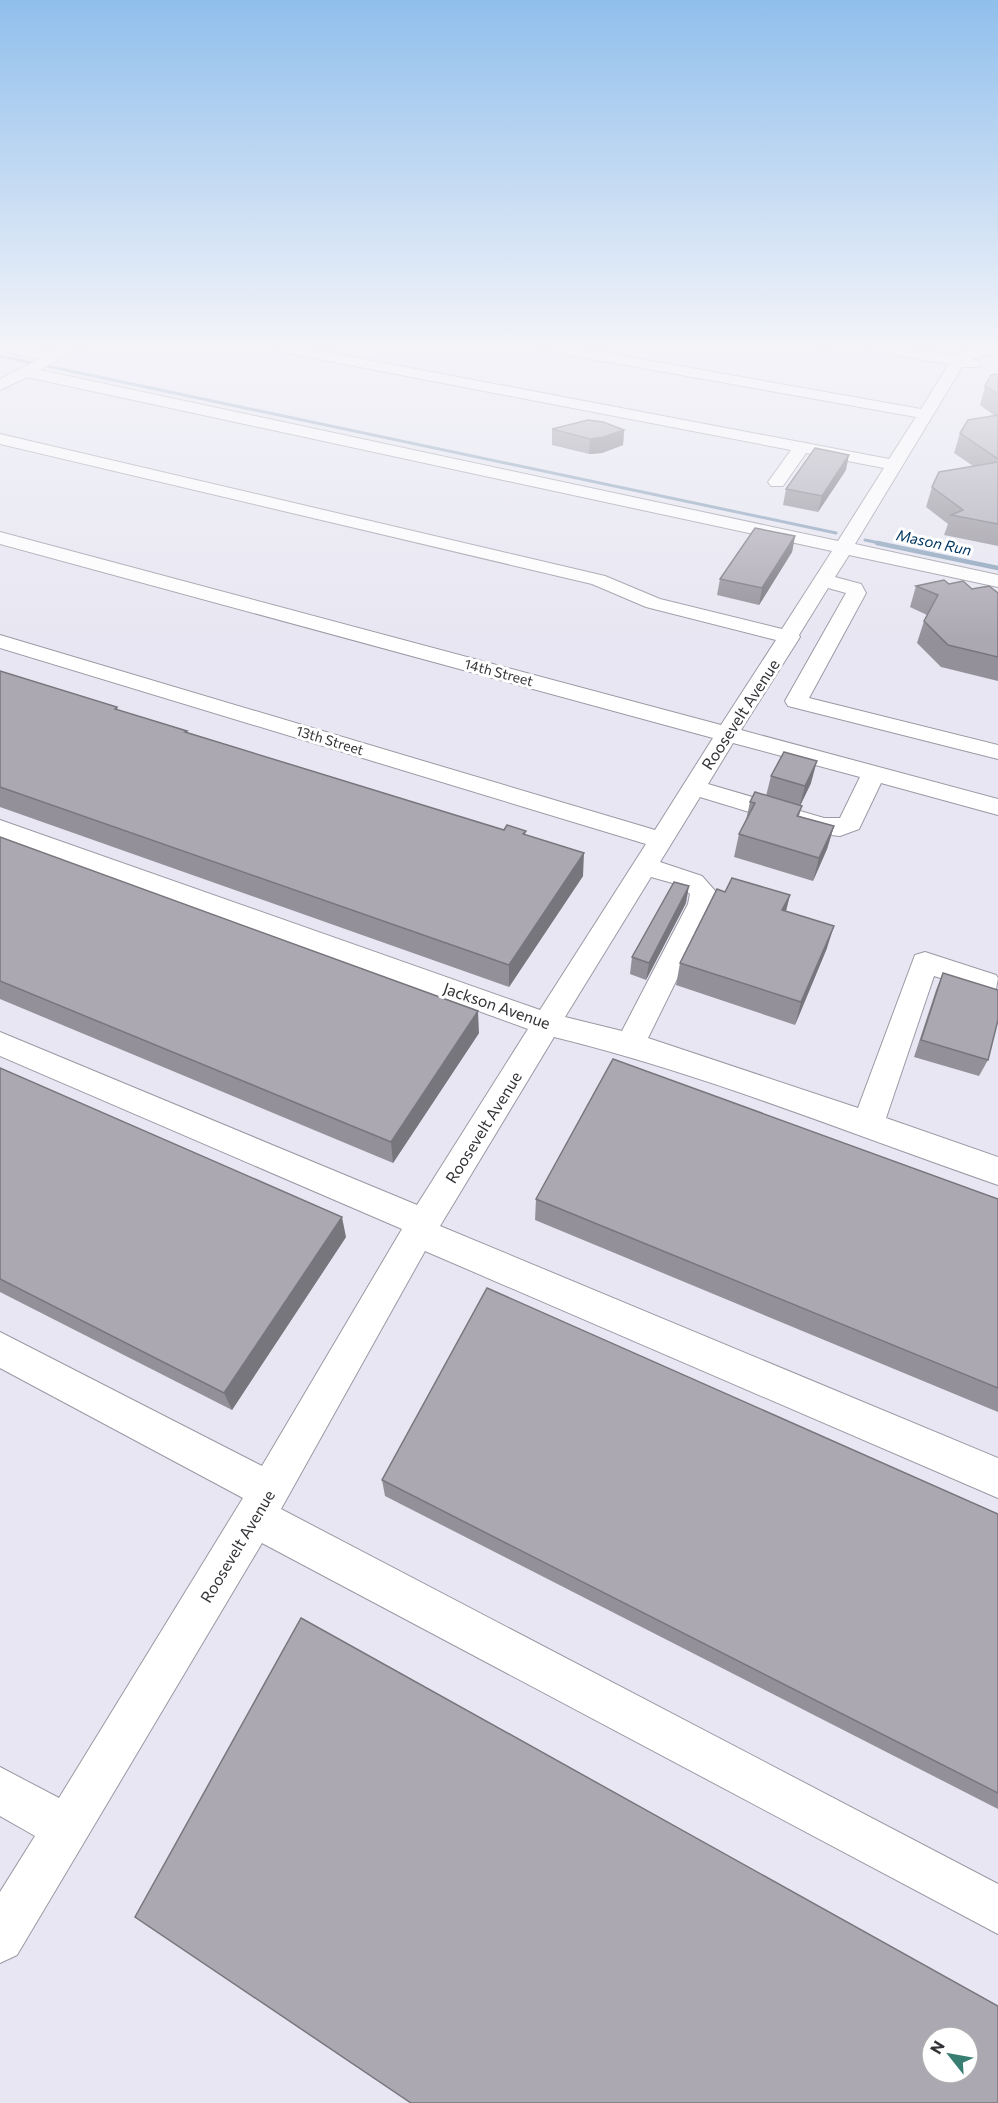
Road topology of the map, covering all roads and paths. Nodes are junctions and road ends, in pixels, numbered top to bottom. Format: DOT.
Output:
graph roads {
  1 [pos="26,445"];
  2 [pos="369,445"];
  3 [pos="792,445"];
  4 [pos="905,445"];
  5 [pos="801,448"];
  6 [pos="893,465"];
  7 [pos="777,482"];
  8 [pos="0,538"];
  9 [pos="844,548"];
  10 [pos="822,580"];
  11 [pos="998,581"];
  12 [pos="790,637"];
  13 [pos="0,641"];
  14 [pos="726,734"];
  15 [pos="998,752"];
  16 [pos="873,773"];
  17 [pos="693,788"];
  18 [pos="998,807"];
  19 [pos="0,828"];
  20 [pos="652,853"];
  21 [pos="986,982"];
  22 [pos="547,1024"];
  23 [pos="0,1042"];
  24 [pos="630,1044"];
  25 [pos="868,1124"];
  26 [pos="998,1171"];
  27 [pos="421,1228"];
  28 [pos="0,1349"];
  29 [pos="998,1478"];
  30 [pos="262,1504"];
  31 [pos="0,1790"];
  32 [pos="67,1828"];
  33 [pos="998,1910"];
  34 [pos="0,1938"];
  1 -- 12 [label="street"];
  2 -- 9 [label="street"];
  3 -- 5 [label="street"];
  4 -- 6 [label="street, Roosevelt Avenue"];
  5 -- 6 [label="street"];
  5 -- 7 [label="street"];
  6 -- 9 [label="street, Roosevelt Avenue"];
  8 -- 14 [label="street, 14th Street"];
  9 -- 10 [label="street, Roosevelt Avenue"];
  9 -- 11 [label="street"];
  10 -- 12 [label="street, Roosevelt Avenue"];
  10 -- 15 [label="street"];
  12 -- 14 [label="street, Roosevelt Avenue"];
  13 -- 20 [label="street, 13th Street"];
  14 -- 16 [label="street, 14th Street"];
  14 -- 17 [label="street, Roosevelt Avenue"];
  16 -- 17 [label="street"];
  16 -- 18 [label="street, 14th Street"];
  17 -- 20 [label="street, Roosevelt Avenue"];
  19 -- 22 [label="street, Jackson Avenue"];
  20 -- 22 [label="street, Roosevelt Avenue"];
  20 -- 24 [label="street, 13th Street"];
  21 -- 25 [label="street"];
  22 -- 24 [label="street, Jackson Avenue"];
  22 -- 27 [label="street, Roosevelt Avenue"];
  23 -- 27 [label="street"];
  24 -- 25 [label="street, Jackson Avenue"];
  25 -- 26 [label="street, Jackson Avenue"];
  27 -- 29 [label="street"];
  27 -- 30 [label="street, Roosevelt Avenue"];
  28 -- 30 [label="street"];
  30 -- 32 [label="street, Roosevelt Avenue"];
  30 -- 33 [label="street"];
  31 -- 32 [label="street"];
  32 -- 34 [label="street, Roosevelt Avenue"];
}
